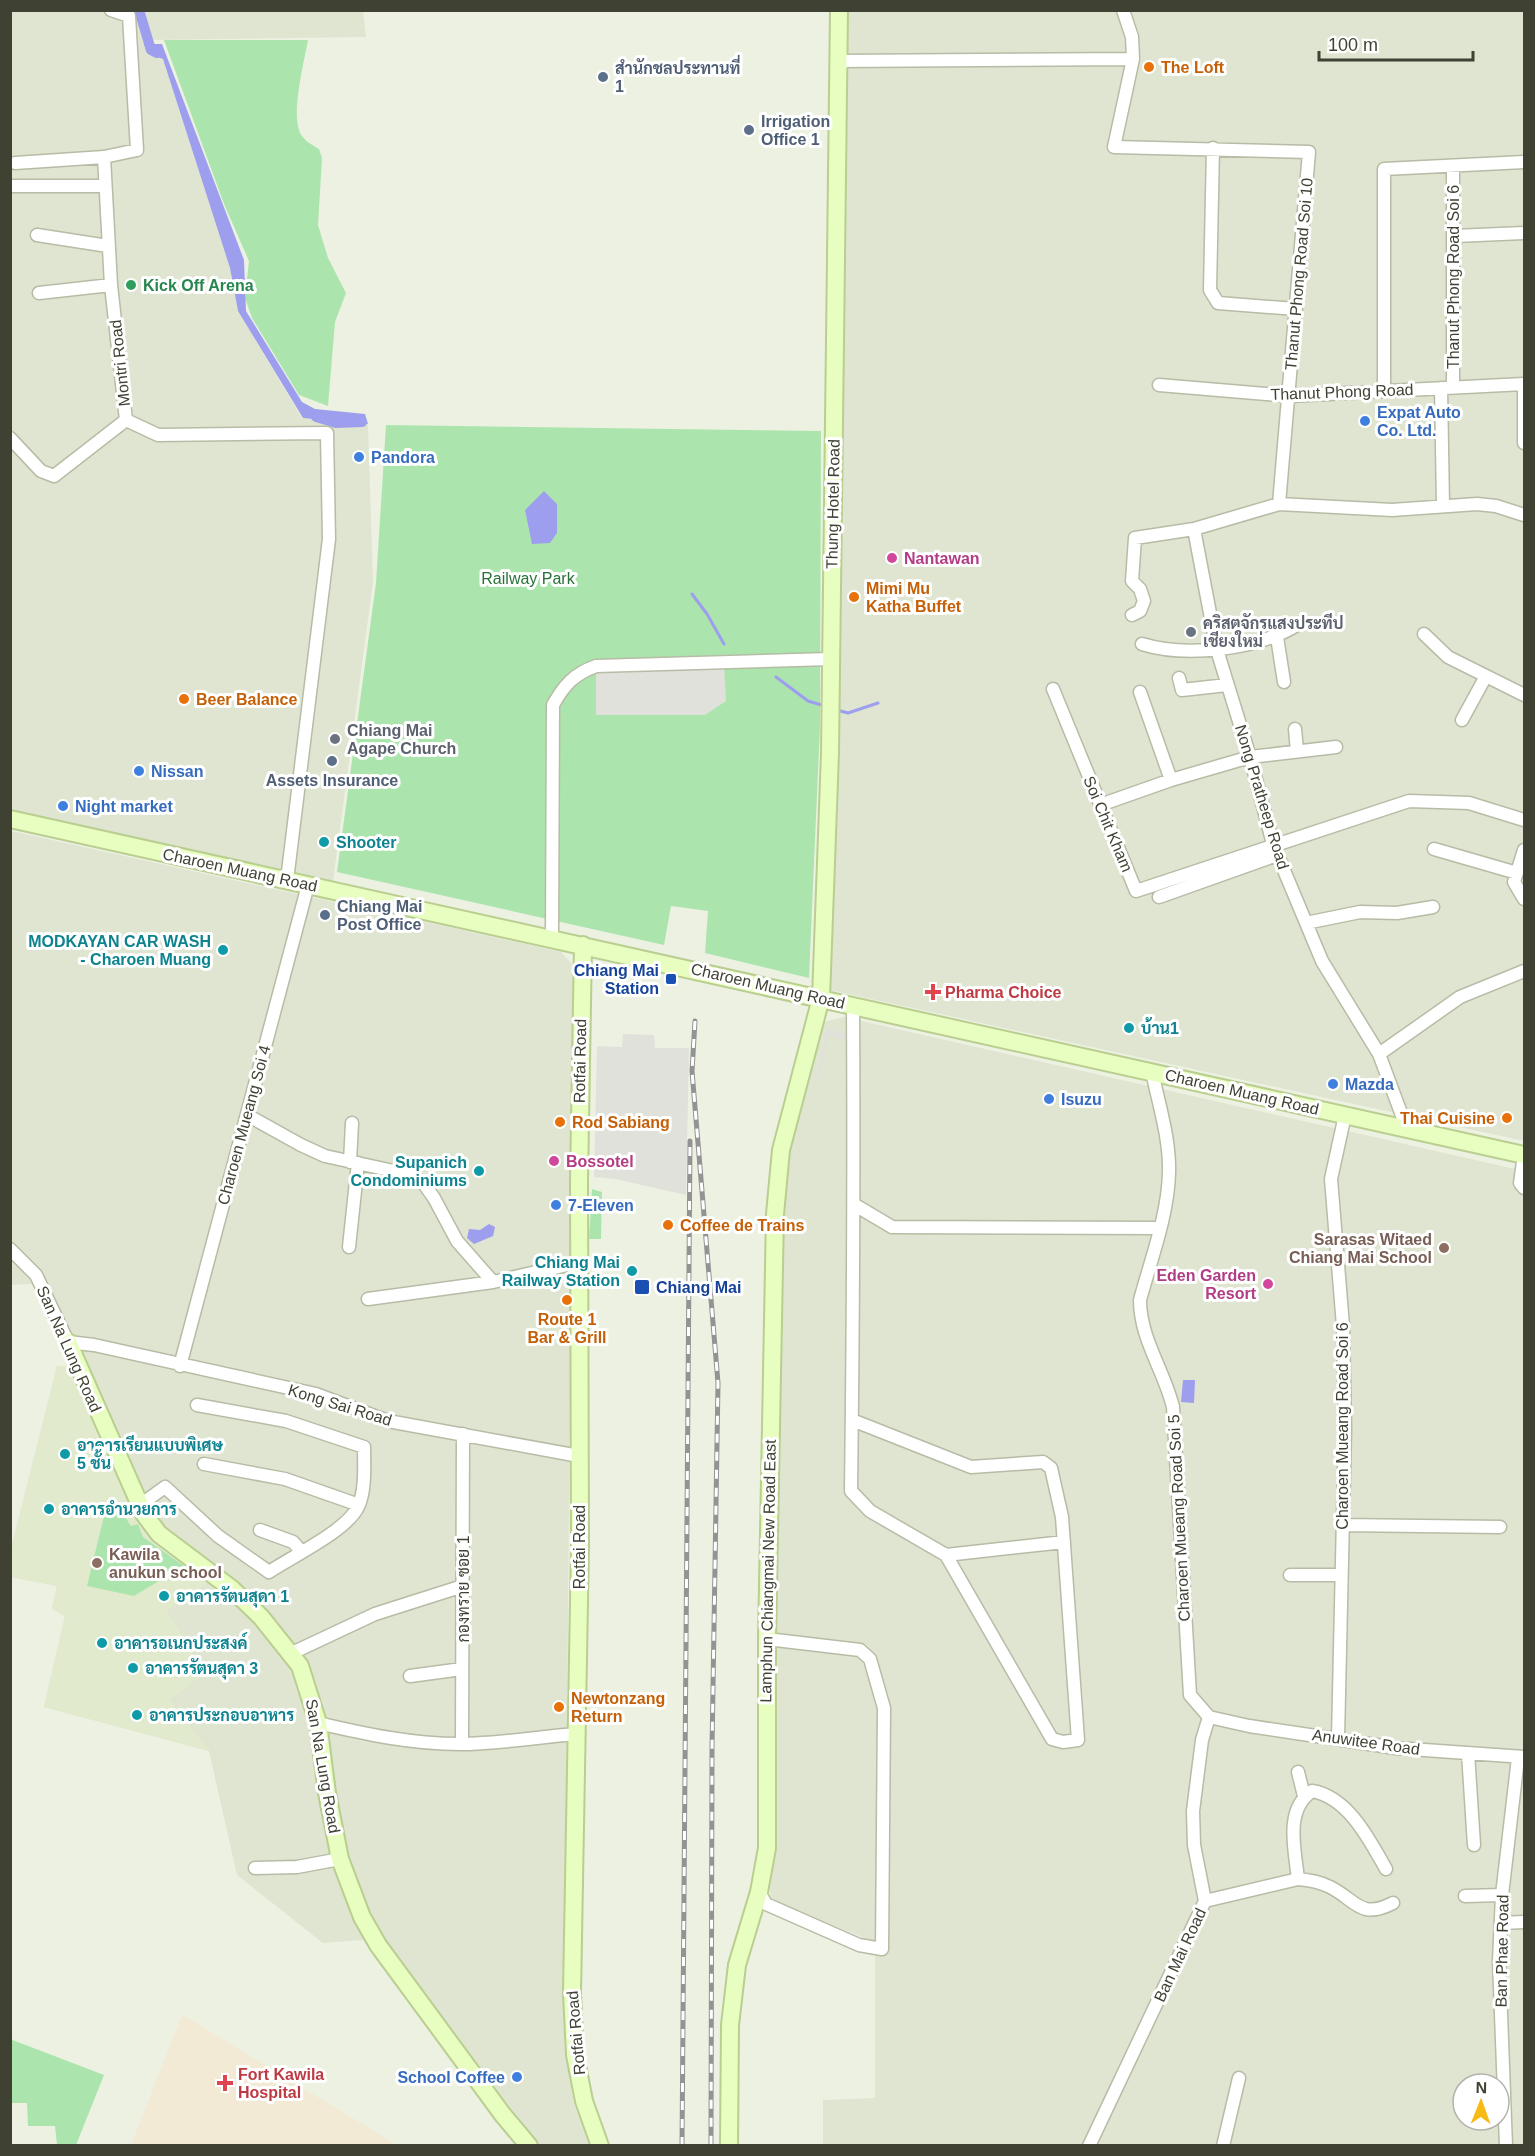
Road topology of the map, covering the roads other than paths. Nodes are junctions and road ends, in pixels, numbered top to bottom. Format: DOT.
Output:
graph roads {
  1 [pos="111,10"];
  2 [pos="839,10"];
  3 [pos="1123,10"];
  4 [pos="1133,59"];
  5 [pos="838,61"];
  6 [pos="1213,148"];
  7 [pos="104,157"];
  8 [pos="1524,162"];
  9 [pos="15,163"];
  10 [pos="1453,167"];
  11 [pos="10,186"];
  12 [pos="105,186"];
  13 [pos="1524,233"];
  14 [pos="37,236"];
  15 [pos="1454,236"];
  16 [pos="108,246"];
  17 [pos="111,285"];
  18 [pos="39,293"];
  19 [pos="1296,309"];
  20 [pos="1524,384"];
  21 [pos="1160,385"];
  22 [pos="1447,388"];
  23 [pos="1384,391"];
  24 [pos="1289,396"];
  25 [pos="126,420"];
  26 [pos="10,438"];
  27 [pos="1524,443"];
  28 [pos="1280,504"];
  29 [pos="1443,506"];
  30 [pos="1524,515"];
  31 [pos="1194,529"];
  32 [pos="1132,615"];
  33 [pos="1297,625"];
  34 [pos="1424,634"];
  35 [pos="1277,637"];
  36 [pos="1142,644"];
  37 [pos="1217,650"];
  38 [pos="830,659"];
  39 [pos="1486,676"];
  40 [pos="1179,678"];
  41 [pos="1284,682"];
  42 [pos="1227,685"];
  43 [pos="1053,689"];
  44 [pos="1140,692"];
  45 [pos="1524,695"];
  46 [pos="1462,720"];
  47 [pos="1295,729"];
  48 [pos="1336,747"];
  49 [pos="1297,751"];
  50 [pos="1250,757"];
  51 [pos="1171,780"];
  52 [pos="1100,805"];
  53 [pos="10,819"];
  54 [pos="1524,820"];
  55 [pos="1434,849"];
  56 [pos="1275,850"];
  57 [pos="1524,850"];
  58 [pos="1517,873"];
  59 [pos="287,880"];
  60 [pos="308,885"];
  61 [pos="1160,897"];
  62 [pos="1524,899"];
  63 [pos="1433,907"];
  64 [pos="1306,923"];
  65 [pos="552,938"];
  66 [pos="583,945"];
  67 [pos="1524,971"];
  68 [pos="796,992"];
  69 [pos="821,998"];
  70 [pos="850,1005"];
  71 [pos="814,1020"];
  72 [pos="1379,1054"];
  73 [pos="1152,1072"];
  74 [pos="247,1115"];
  75 [pos="1346,1115"];
  76 [pos="352,1123"];
  77 [pos="1407,1129"];
  78 [pos="1524,1155"];
  79 [pos="354,1163"];
  80 [pos="1524,1188"];
  81 [pos="855,1205"];
  82 [pos="1159,1228"];
  83 [pos="349,1248"];
  84 [pos="10,1250"];
  85 [pos="580,1262"];
  86 [pos="494,1282"];
  87 [pos="368,1299"];
  88 [pos="68,1342"];
  89 [pos="180,1366"];
  90 [pos="197,1405"];
  91 [pos="852,1420"];
  92 [pos="463,1434"];
  93 [pos="579,1456"];
  94 [pos="204,1464"];
  95 [pos="140,1505"];
  96 [pos="359,1505"];
  97 [pos="1342,1525"];
  98 [pos="1500,1527"];
  99 [pos="260,1530"];
  100 [pos="1064,1542"];
  101 [pos="301,1551"];
  102 [pos="946,1555"];
  103 [pos="1290,1575"];
  104 [pos="1340,1575"];
  105 [pos="463,1586"];
  106 [pos="766,1639"];
  107 [pos="292,1653"];
  108 [pos="462,1669"];
  109 [pos="410,1676"];
  110 [pos="1209,1717"];
  111 [pos="318,1723"];
  112 [pos="576,1734"];
  113 [pos="1338,1738"];
  114 [pos="462,1744"];
  115 [pos="1468,1753"];
  116 [pos="1521,1757"];
  117 [pos="1298,1772"];
  118 [pos="1304,1796"];
  119 [pos="1474,1845"];
  120 [pos="340,1858"];
  121 [pos="255,1868"];
  122 [pos="1386,1869"];
  123 [pos="1298,1879"];
  124 [pos="759,1892"];
  125 [pos="1502,1895"];
  126 [pos="1465,1896"];
  127 [pos="1205,1902"];
  128 [pos="1393,1903"];
  129 [pos="1524,1922"];
  130 [pos="1501,1923"];
  131 [pos="1239,2078"];
  132 [pos="529,2145"];
  133 [pos="600,2145"];
  134 [pos="729,2145"];
  135 [pos="1089,2145"];
  136 [pos="1223,2145"];
  137 [pos="1506,2145"];
  1 -- 7 [label="street"];
  2 -- 5 [label="street, Thung Hotel Road"];
  3 -- 4 [label="street"];
  4 -- 5 [label="street"];
  4 -- 6 [label="street"];
  5 -- 38 [label="street, Thung Hotel Road"];
  6 -- 19 [label="street"];
  6 -- 19 [label="street, Thanut Phong Road Soi 10"];
  7 -- 9 [label="street"];
  7 -- 12 [label="street, Montri Road"];
  8 -- 10 [label="street"];
  10 -- 15 [label="street, Thanut Phong Road Soi 6"];
  10 -- 23 [label="street"];
  11 -- 12 [label="street"];
  12 -- 16 [label="street, Montri Road"];
  13 -- 15 [label="street"];
  14 -- 16 [label="street"];
  15 -- 22 [label="street, Thanut Phong Road Soi 6"];
  16 -- 17 [label="street, Montri Road"];
  17 -- 18 [label="street"];
  17 -- 25 [label="street, Montri Road"];
  19 -- 24 [label="street, Thanut Phong Road Soi 10"];
  20 -- 22 [label="street, Thanut Phong Road"];
  20 -- 27 [label="street"];
  21 -- 24 [label="street, Thanut Phong Road"];
  22 -- 23 [label="street, Thanut Phong Road"];
  22 -- 29 [label="street, Thanut Phong Road Soi 6"];
  23 -- 24 [label="street, Thanut Phong Road"];
  24 -- 28 [label="street, Thanut Phong Road Soi 10"];
  25 -- 26 [label="street, Montri Road"];
  25 -- 59 [label="street"];
  28 -- 29 [label="street"];
  28 -- 31 [label="street"];
  29 -- 30 [label="street"];
  31 -- 32 [label="street"];
  31 -- 37 [label="street, Nong Pratheep Road"];
  33 -- 35 [label="street"];
  34 -- 39 [label="street"];
  35 -- 37 [label="street"];
  35 -- 41 [label="street"];
  36 -- 37 [label="street"];
  37 -- 42 [label="street, Nong Pratheep Road"];
  38 -- 65 [label="street"];
  38 -- 69 [label="street, Thung Hotel Road"];
  39 -- 45 [label="street"];
  39 -- 46 [label="street"];
  40 -- 42 [label="street"];
  42 -- 50 [label="street, Nong Pratheep Road"];
  43 -- 52 [label="street, Soi Chit Kham"];
  44 -- 51 [label="street"];
  47 -- 49 [label="street"];
  48 -- 49 [label="street"];
  49 -- 50 [label="street"];
  50 -- 51 [label="street"];
  50 -- 56 [label="street, Nong Pratheep Road"];
  51 -- 52 [label="street"];
  52 -- 56 [label="street, Soi Chit Kham"];
  53 -- 59 [label="street, Charoen Muang Road"];
  54 -- 56 [label="street"];
  55 -- 58 [label="street"];
  56 -- 61 [label="street"];
  56 -- 64 [label="street, Nong Pratheep Road"];
  57 -- 58 [label="street"];
  58 -- 62 [label="street"];
  59 -- 60 [label="street, Charoen Muang Road"];
  60 -- 65 [label="street, Charoen Muang Road"];
  60 -- 74 [label="street, Charoen Mueang Soi 4"];
  63 -- 64 [label="street"];
  64 -- 72 [label="street, Nong Pratheep Road"];
  65 -- 66 [label="street, Charoen Muang Road"];
  66 -- 68 [label="street, Charoen Muang Road"];
  66 -- 85 [label="street, Rotfai Road"];
  67 -- 72 [label="street"];
  68 -- 69 [label="street, Charoen Muang Road"];
  68 -- 71 [label="street"];
  69 -- 70 [label="street, Charoen Muang Road"];
  69 -- 71 [label="street, Lamphun Chiangmai New Road East"];
  70 -- 71 [label="street"];
  70 -- 73 [label="street, Charoen Muang Road"];
  70 -- 81 [label="street"];
  71 -- 106 [label="street, Lamphun Chiangmai New Road East"];
  72 -- 77 [label="street, Nong Pratheep Road"];
  73 -- 75 [label="street, Charoen Muang Road"];
  73 -- 82 [label="street, Charoen Mueang Road Soi 5"];
  74 -- 79 [label="street"];
  74 -- 89 [label="street, Charoen Mueang Soi 4"];
  75 -- 77 [label="street, Charoen Muang Road"];
  75 -- 97 [label="street, Charoen Mueang Road Soi 6"];
  76 -- 79 [label="street"];
  77 -- 78 [label="street, Charoen Muang Road"];
  78 -- 80 [label="street"];
  79 -- 83 [label="street"];
  79 -- 86 [label="street"];
  81 -- 82 [label="street"];
  81 -- 91 [label="street"];
  82 -- 110 [label="street, Charoen Mueang Road Soi 5"];
  84 -- 88 [label="street, San Na Lung Road"];
  85 -- 86 [label="street"];
  85 -- 93 [label="street, Rotfai Road"];
  86 -- 87 [label="street"];
  88 -- 89 [label="street, Kong Sai Road"];
  88 -- 95 [label="street, San Na Lung Road"];
  89 -- 92 [label="street, Kong Sai Road"];
  90 -- 96 [label="street"];
  91 -- 100 [label="street"];
  91 -- 102 [label="street"];
  92 -- 93 [label="street, Kong Sai Road"];
  92 -- 105 [label="street, กองทราย ซอย 1"];
  93 -- 112 [label="street, Rotfai Road"];
  94 -- 96 [label="street"];
  95 -- 101 [label="street"];
  95 -- 107 [label="street, San Na Lung Road"];
  96 -- 101 [label="street"];
  97 -- 98 [label="street"];
  97 -- 104 [label="street, Charoen Mueang Road Soi 6"];
  99 -- 101 [label="street"];
  100 -- 102 [label="street"];
  100 -- 102 [label="street"];
  103 -- 104 [label="street"];
  104 -- 113 [label="street, Charoen Mueang Road Soi 6"];
  105 -- 107 [label="street"];
  105 -- 108 [label="street, กองทราย ซอย 1"];
  106 -- 124 [label="street, Lamphun Chiangmai New Road East"];
  106 -- 124 [label="street"];
  107 -- 111 [label="street, San Na Lung Road"];
  108 -- 109 [label="street"];
  108 -- 114 [label="street, กองทราย ซอย 1"];
  110 -- 113 [label="street, Anuwitee Road"];
  110 -- 127 [label="street, Ban Mai Road"];
  111 -- 114 [label="street"];
  111 -- 120 [label="street, San Na Lung Road"];
  112 -- 114 [label="street"];
  112 -- 133 [label="street, Rotfai Road"];
  113 -- 115 [label="street, Anuwitee Road"];
  115 -- 116 [label="street, Anuwitee Road"];
  115 -- 119 [label="street"];
  116 -- 125 [label="street, Ban Phae Road"];
  117 -- 118 [label="street"];
  118 -- 122 [label="street"];
  118 -- 123 [label="street"];
  120 -- 121 [label="street"];
  120 -- 132 [label="street, San Na Lung Road"];
  123 -- 127 [label="street"];
  123 -- 128 [label="street"];
  124 -- 134 [label="street, Lamphun Chiangmai New Road East"];
  125 -- 126 [label="street"];
  125 -- 130 [label="street, Ban Phae Road"];
  127 -- 135 [label="street, Ban Mai Road"];
  129 -- 130 [label="street"];
  130 -- 137 [label="street, Ban Phae Road"];
  131 -- 136 [label="street"];
}
